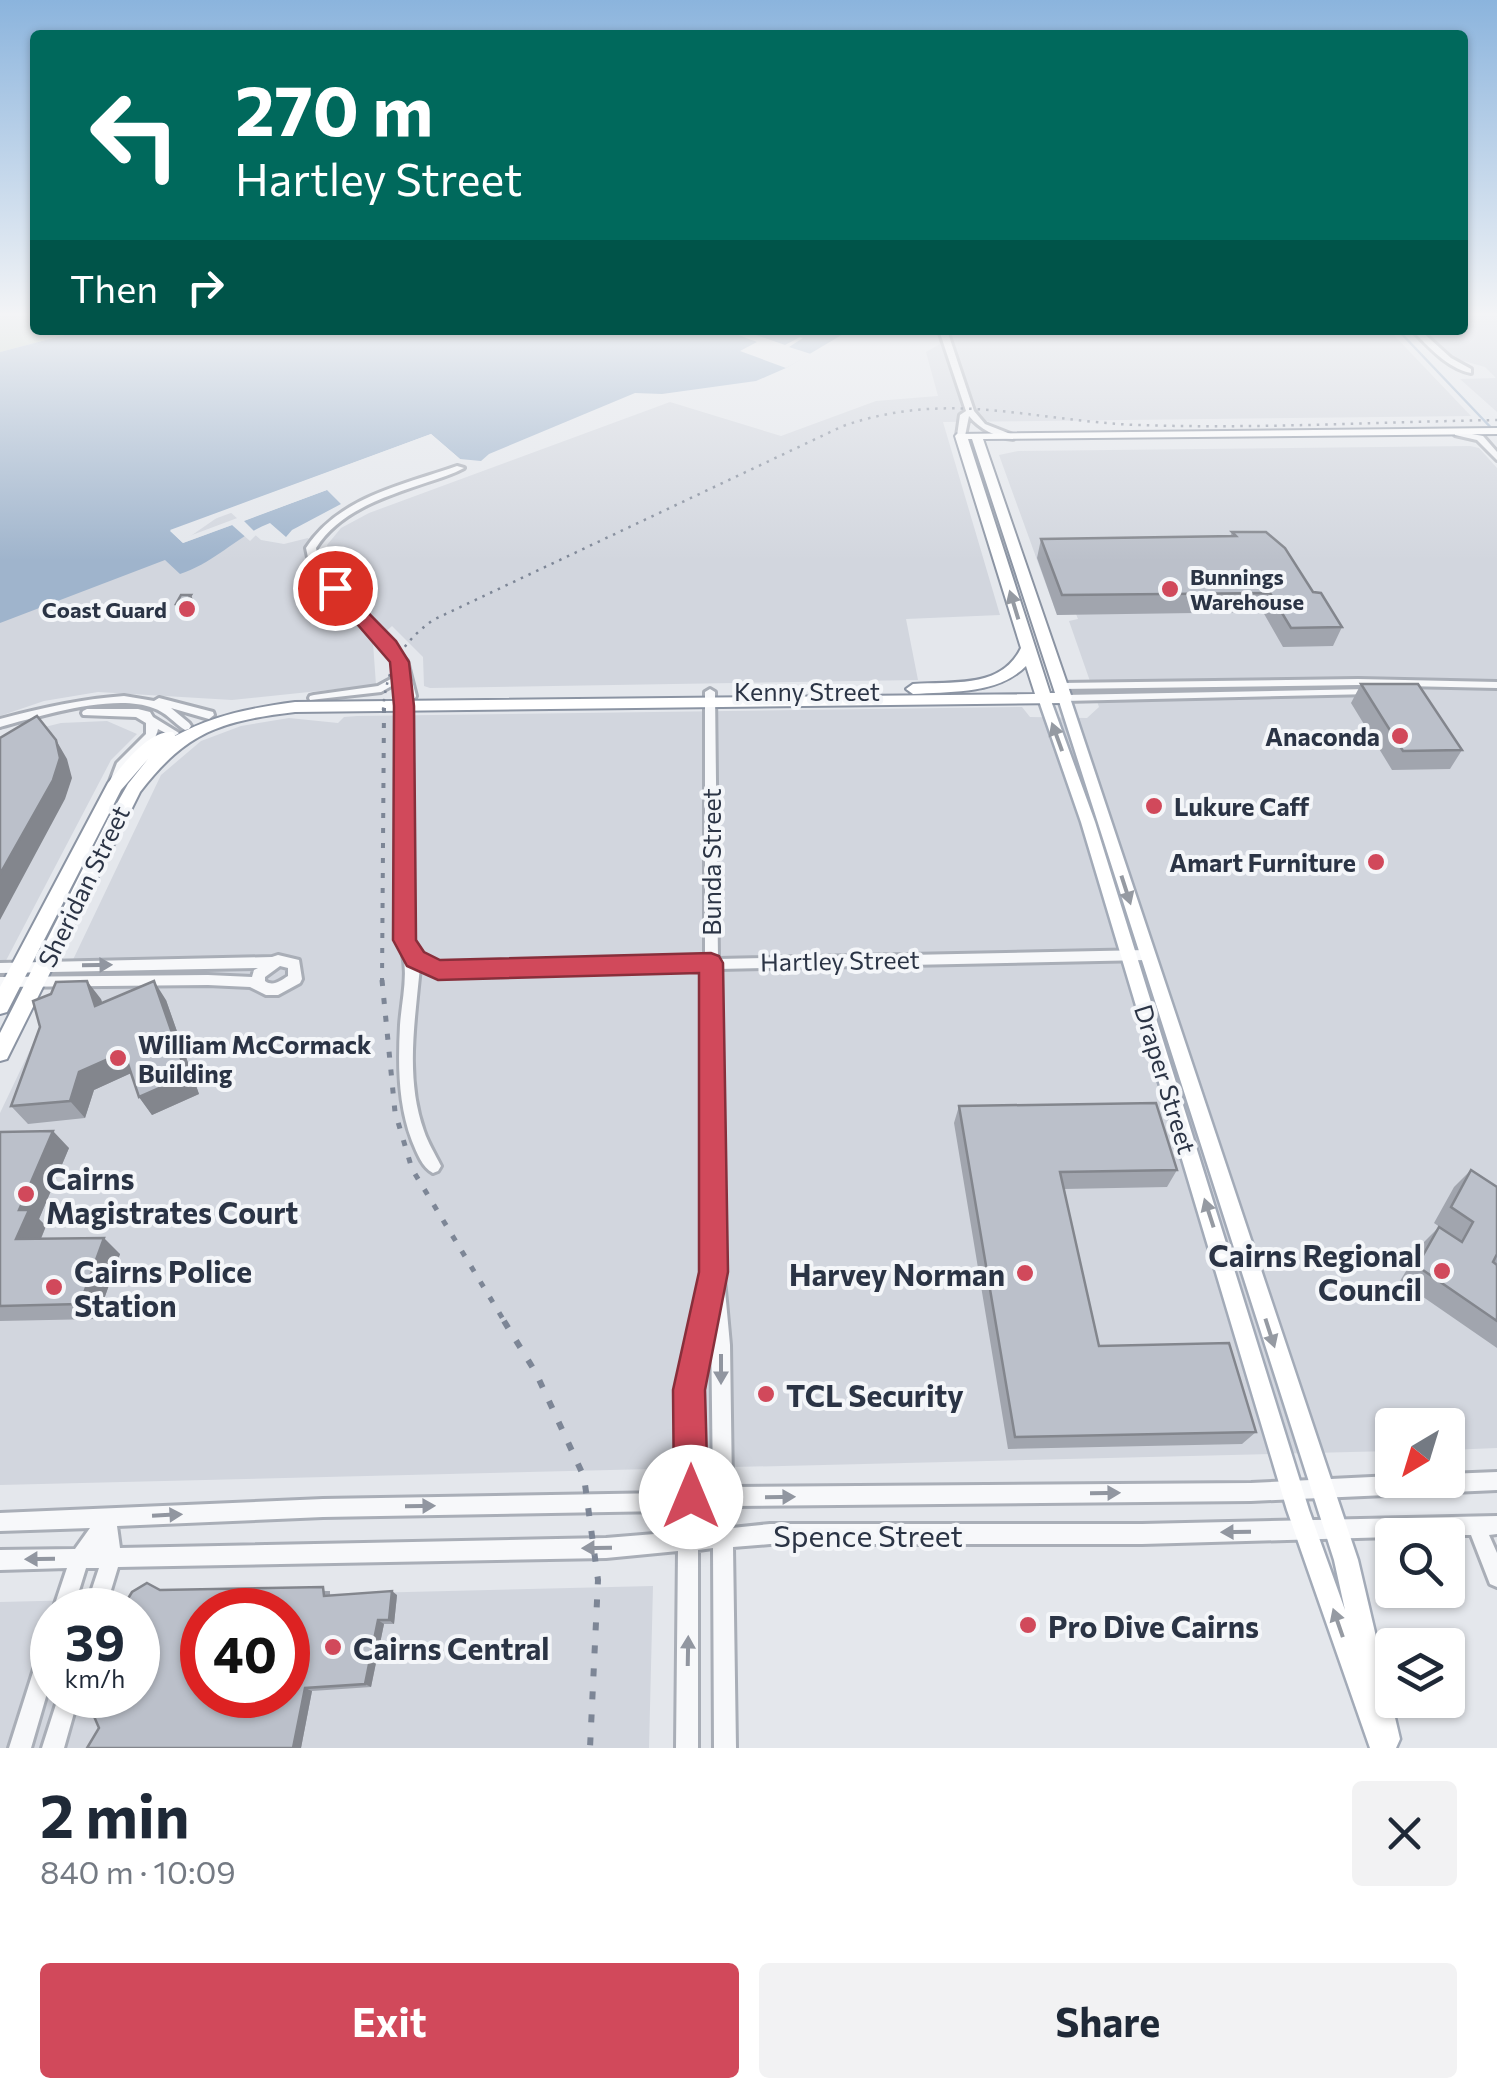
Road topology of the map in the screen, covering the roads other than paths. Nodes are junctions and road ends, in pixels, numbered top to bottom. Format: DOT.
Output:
graph roads {
  1 [pos="967,398"];
  2 [pos="972,414"];
  3 [pos="1010,436"];
  4 [pos="1490,437"];
  5 [pos="969,438"];
  6 [pos="1460,438"];
  7 [pos="1037,442"];
  8 [pos="982,456"];
  9 [pos="1496,456"];
  10 [pos="460,468"];
  11 [pos="1027,649"];
  12 [pos="398,657"];
  13 [pos="400,677"];
  14 [pos="1497,685"];
  15 [pos="883,691"];
  16 [pos="1052,692"];
  17 [pos="711,697"];
  18 [pos="314,698"];
  19 [pos="406,700"];
  20 [pos="112,702"];
  21 [pos="95,712"];
  22 [pos="146,715"];
  23 [pos="209,715"];
  24 [pos="17,718"];
  25 [pos="0,723"];
  26 [pos="176,729"];
  27 [pos="0,731"];
  28 [pos="114,787"];
  29 [pos="1138,955"];
  30 [pos="415,959"];
  31 [pos="271,962"];
  32 [pos="711,963"];
  33 [pos="211,964"];
  34 [pos="19,974"];
  35 [pos="225,981"];
  36 [pos="261,986"];
  37 [pos="0,1006"];
  38 [pos="0,1054"];
  39 [pos="433,1166"];
  40 [pos="714,1272"];
  41 [pos="1497,1481"];
  42 [pos="1320,1487"];
  43 [pos="1292,1490"];
  44 [pos="691,1497"];
  45 [pos="721,1497"];
  46 [pos="107,1519"];
  47 [pos="0,1522"];
  48 [pos="1487,1525"];
  49 [pos="1334,1529"];
  50 [pos="1306,1530"];
  51 [pos="724,1537"];
  52 [pos="690,1539"];
  53 [pos="112,1557"];
  54 [pos="80,1558"];
  55 [pos="0,1560"];
  56 [pos="1497,1577"];
  57 [pos="70,1588"];
  58 [pos="102,1588"];
  59 [pos="30,1716"];
  60 [pos="62,1718"];
  61 [pos="20,1748"];
  62 [pos="52,1748"];
  63 [pos="687,1748"];
  64 [pos="725,1748"];
  65 [pos="1386,1748"];
  1 -- 2 [label="street, Draper Street"];
  2 -- 3 [label="street"];
  2 -- 5 [label="street, Draper Street"];
  2 -- 5 [label="street"];
  3 -- 4 [label="highway"];
  3 -- 5 [label="highway"];
  4 -- 6 [label="highway"];
  4 -- 9 [label="street"];
  5 -- 7 [label="highway"];
  5 -- 8 [label="highway, Draper Street"];
  11 -- 5 [label="highway, Draper Street, one-way"];
  6 -- 7 [label="highway"];
  6 -- 9 [label="street"];
  7 -- 8 [label="highway"];
  8 -- 16 [label="highway, Draper Street"];
  10 -- 12 [label="street"];
  11 -- 15 [label="highway"];
  11 -- 16 [label="highway, Draper Street"];
  12 -- 13 [label="street"];
  12 -- 19 [label="street"];
  13 -- 18 [label="street"];
  13 -- 19 [label="street"];
  14 -- 16 [label="street, Kenny Street"];
  15 -- 16 [label="highway, Kenny Street"];
  15 -- 17 [label="highway, Kenny Street"];
  16 -- 17 [label="highway, Kenny Street"];
  16 -- 29 [label="main road, Draper Street"];
  17 -- 19 [label="highway, Kenny Street"];
  17 -- 32 [label="street, Bunda Street"];
  18 -- 19 [label="highway, Kenny Street"];
  18 -- 23 [label="highway, Kenny Street"];
  19 -- 26 [label="highway, Kenny Street"];
  19 -- 30 [label="street"];
  20 -- 23 [label="street"];
  20 -- 24 [label="street"];
  20 -- 26 [label="street"];
  20 -- 26 [label="street"];
  21 -- 22 [label="street"];
  21 -- 24 [label="street"];
  21 -- 27 [label="street"];
  22 -- 26 [label="street"];
  22 -- 28 [label="street"];
  23 -- 26 [label="highway, Kenny Street"];
  24 -- 25 [label="street"];
  26 -- 28 [label="highway, Sheridan Street"];
  26 -- 34 [label="highway, Sheridan Street"];
  28 -- 34 [label="highway, Sheridan Street"];
  29 -- 32 [label="street, Hartley Street"];
  29 -- 42 [label="main road, Draper Street, one-way"];
  43 -- 29 [label="main road, Draper Street, one-way"];
  30 -- 32 [label="street, Hartley Street"];
  30 -- 39 [label="street"];
  31 -- 33 [label="street"];
  31 -- 36 [label="street"];
  31 -- 36 [label="street"];
  32 -- 40 [label="street, Bunda Street"];
  34 -- 33 [label="street, one-way"];
  33 -- 35 [label="street"];
  34 -- 35 [label="street"];
  34 -- 37 [label="highway, Sheridan Street"];
  34 -- 38 [label="highway, Sheridan Street"];
  35 -- 36 [label="street"];
  40 -- 44 [label="street, Bunda Street"];
  40 -- 45 [label="street, Bunda Street, one-way"];
  41 -- 42 [label="street, Spence Street"];
  42 -- 43 [label="street, Spence Street"];
  42 -- 49 [label="main road, Draper Street"];
  45 -- 43 [label="street, Spence Street, one-way"];
  43 -- 50 [label="main road, Draper Street"];
  44 -- 45 [label="street, Spence Street"];
  46 -- 44 [label="street, Spence Street, one-way"];
  44 -- 52 [label="street, Bunda Street"];
  45 -- 51 [label="street, Bunda Street"];
  46 -- 47 [label="street, Spence Street"];
  46 -- 53 [label="street"];
  46 -- 54 [label="street"];
  48 -- 49 [label="street, Spence Street"];
  48 -- 56 [label="street"];
  49 -- 50 [label="street, Spence Street"];
  49 -- 65 [label="main road, Draper Street"];
  50 -- 51 [label="street, Spence Street, one-way"];
  65 -- 50 [label="main road, Draper Street, one-way"];
  51 -- 52 [label="street, Spence Street"];
  51 -- 64 [label="street, Bunda Street"];
  52 -- 53 [label="street, Spence Street, one-way"];
  63 -- 52 [label="street, Bunda Street, one-way"];
  53 -- 54 [label="street, Spence Street"];
  53 -- 58 [label="street"];
  54 -- 55 [label="street, Spence Street, one-way"];
  54 -- 57 [label="street"];
  59 -- 61 [label="street"];
  60 -- 62 [label="street"];
}
